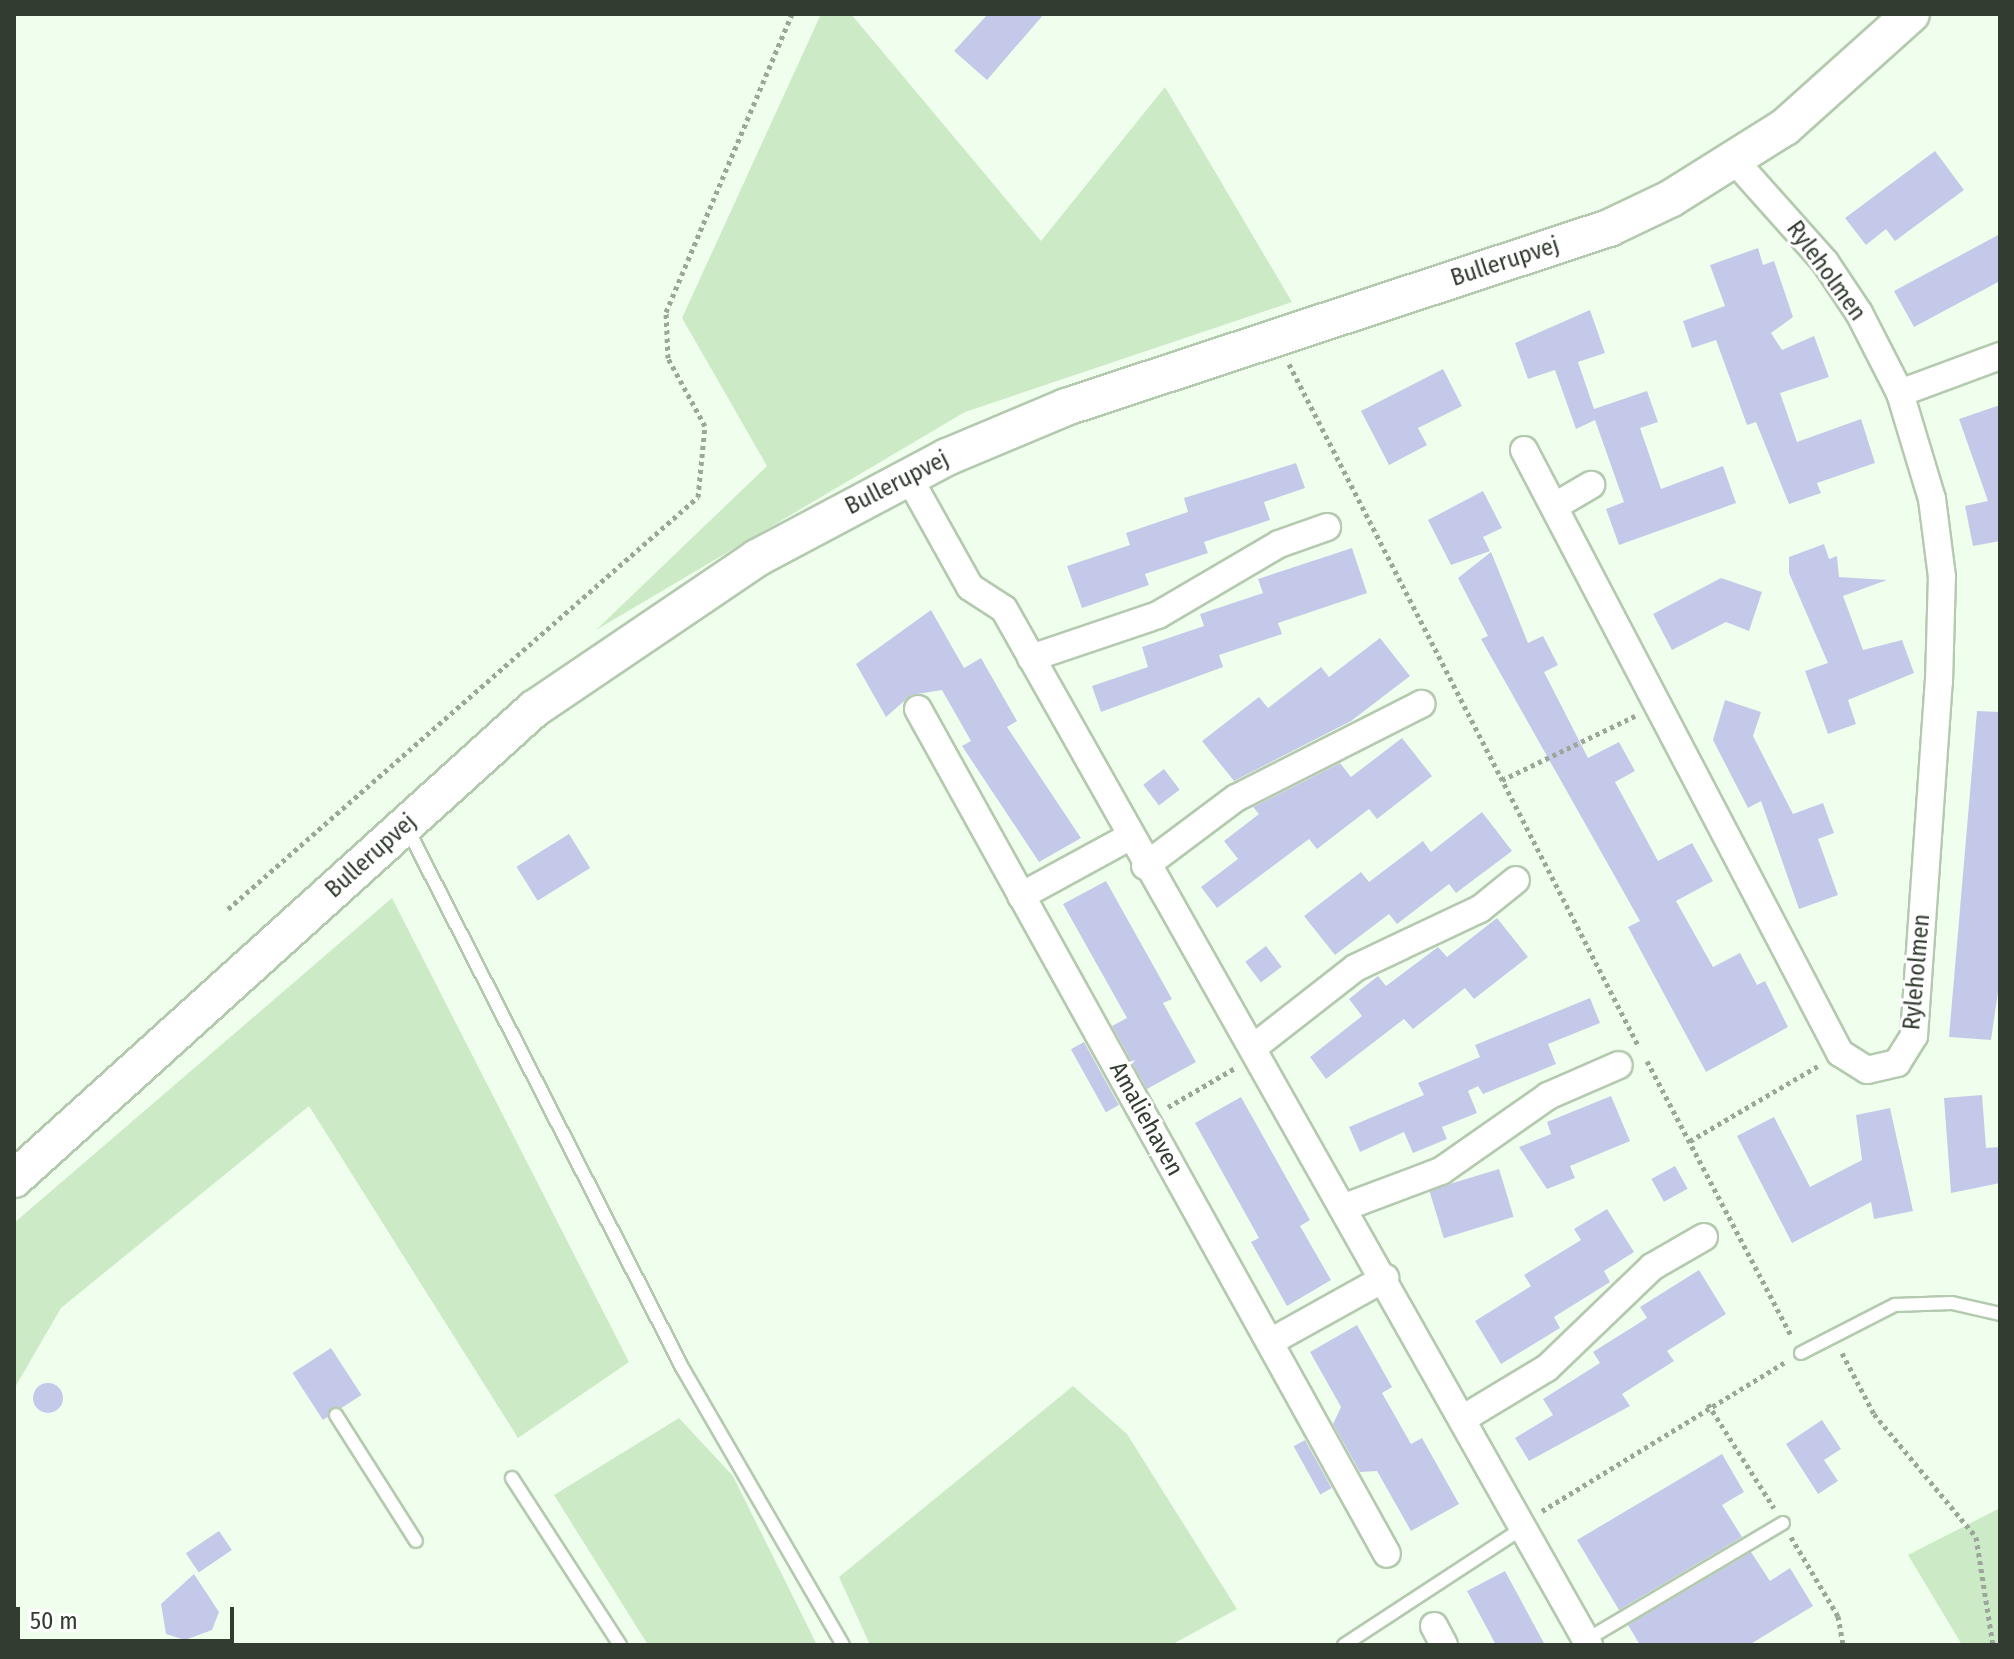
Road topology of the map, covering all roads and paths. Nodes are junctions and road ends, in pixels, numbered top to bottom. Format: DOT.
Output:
graph roads {
  1 [pos="792,14"];
  2 [pos="1911,14"];
  3 [pos="1735,161"];
  4 [pos="1276,337"];
  5 [pos="2000,356"];
  6 [pos="1900,393"];
  7 [pos="1524,450"];
  8 [pos="908,476"];
  9 [pos="1591,485"];
  10 [pos="1555,506"];
  11 [pos="1327,527"];
  12 [pos="1031,658"];
  13 [pos="1421,704"];
  14 [pos="1658,705"];
  15 [pos="918,709"];
  16 [pos="1502,780"];
  17 [pos="405,825"];
  18 [pos="1129,837"];
  19 [pos="1145,866"];
  20 [pos="1516,880"];
  21 [pos="1021,896"];
  22 [pos="228,909"];
  23 [pos="1256,1051"];
  24 [pos="1840,1053"];
  25 [pos="1619,1065"];
  26 [pos="1146,1119"];
  27 [pos="1690,1141"];
  28 [pos="14,1179"];
  29 [pos="1345,1207"];
  30 [pos="1704,1237"];
  31 [pos="1385,1278"];
  32 [pos="2000,1314"];
  33 [pos="1832,1335"];
  34 [pos="1270,1342"];
  35 [pos="1801,1353"];
  36 [pos="336,1415"];
  37 [pos="1464,1418"];
  38 [pos="512,1478"];
  39 [pos="1783,1523"];
  40 [pos="1524,1527"];
  41 [pos="416,1541"];
  42 [pos="1387,1554"];
  43 [pos="1588,1642"];
  44 [pos="620,1645"];
  45 [pos="843,1645"];
  46 [pos="1344,1645"];
  47 [pos="1993,1645"];
  1 -- 22 [label="path"];
  2 -- 3 [label="street, Bullerupvej"];
  3 -- 4 [label="street, Bullerupvej"];
  3 -- 6 [label="street, Ryleholmen"];
  4 -- 8 [label="street, Bullerupvej"];
  4 -- 16 [label="path"];
  5 -- 6 [label="street"];
  6 -- 24 [label="street, Ryleholmen"];
  7 -- 10 [label="street"];
  8 -- 12 [label="street"];
  8 -- 17 [label="street, Bullerupvej"];
  9 -- 10 [label="street"];
  10 -- 14 [label="street"];
  11 -- 12 [label="street"];
  12 -- 18 [label="street"];
  13 -- 19 [label="street"];
  14 -- 16 [label="path"];
  14 -- 24 [label="street"];
  15 -- 21 [label="street, Amaliehaven"];
  16 -- 27 [label="path"];
  17 -- 28 [label="street, Bullerupvej"];
  17 -- 45 [label="lane"];
  18 -- 19 [label="street"];
  18 -- 21 [label="street"];
  19 -- 23 [label="street"];
  20 -- 23 [label="street"];
  21 -- 26 [label="street, Amaliehaven"];
  23 -- 26 [label="path"];
  23 -- 29 [label="street"];
  24 -- 27 [label="path"];
  25 -- 29 [label="street"];
  26 -- 34 [label="street, Amaliehaven"];
  27 -- 35 [label="path"];
  29 -- 31 [label="street"];
  30 -- 37 [label="street"];
  31 -- 34 [label="street"];
  31 -- 37 [label="street"];
  32 -- 33 [label="lane"];
  33 -- 35 [label="lane"];
  33 -- 47 [label="path"];
  34 -- 42 [label="street, Amaliehaven"];
  35 -- 40 [label="path"];
  36 -- 41 [label="lane"];
  37 -- 40 [label="street"];
  38 -- 44 [label="lane"];
  39 -- 43 [label="lane"];
  40 -- 43 [label="street"];
  40 -- 46 [label="lane"];
}
